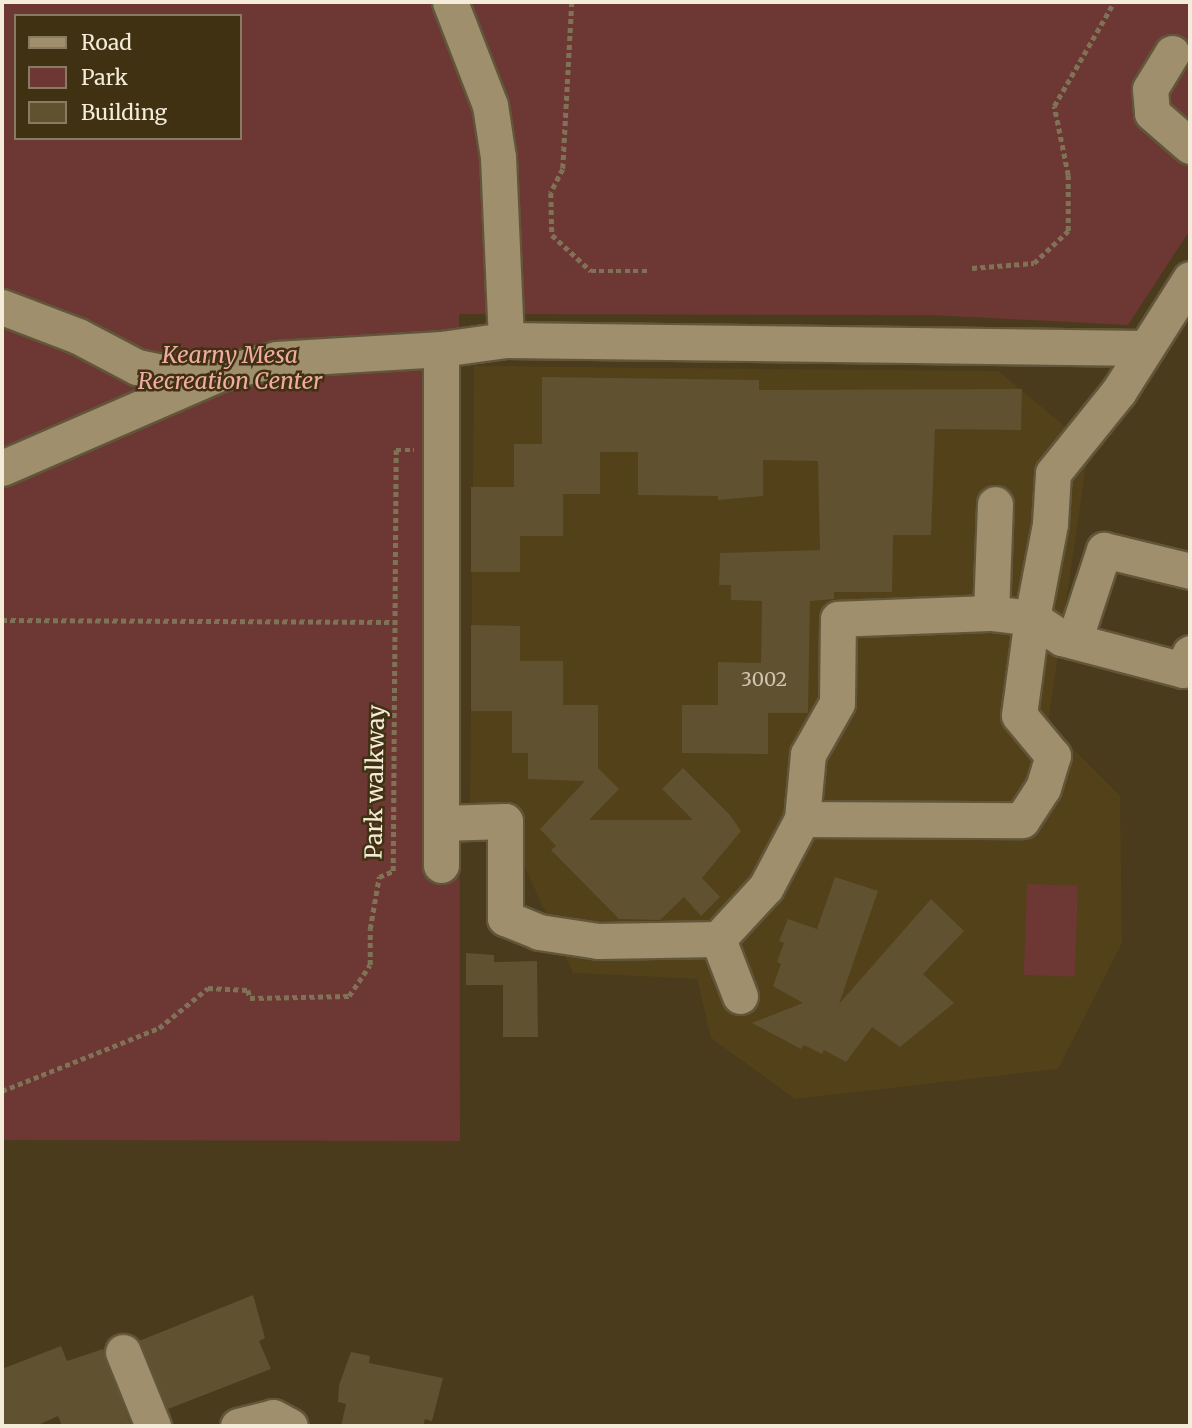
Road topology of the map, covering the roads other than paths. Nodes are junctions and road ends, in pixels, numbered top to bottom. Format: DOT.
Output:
graph roads {
  1 [pos="450,2"];
  2 [pos="1172,52"];
  3 [pos="1190,146"];
  4 [pos="1186,294"];
  5 [pos="2,307"];
  6 [pos="506,340"];
  7 [pos="1146,348"];
  8 [pos="441,349"];
  9 [pos="201,380"];
  10 [pos="2,468"];
  11 [pos="995,504"];
  12 [pos="1190,571"];
  13 [pos="991,613"];
  14 [pos="1032,618"];
  15 [pos="1074,641"];
  16 [pos="1190,653"];
  17 [pos="802,819"];
  18 [pos="441,823"];
  19 [pos="441,865"];
  20 [pos="718,939"];
  21 [pos="740,996"];
  22 [pos="122,1352"];
  23 [pos="281,1422"];
  24 [pos="153,1426"];
  25 [pos="238,1426"];
  1 -- 6 [label="street"];
  2 -- 3 [label="street"];
  4 -- 7 [label="street"];
  5 -- 9 [label="street"];
  6 -- 7 [label="street"];
  6 -- 8 [label="street"];
  7 -- 14 [label="street"];
  8 -- 9 [label="street"];
  8 -- 18 [label="street"];
  9 -- 10 [label="street"];
  11 -- 13 [label="street"];
  12 -- 15 [label="street"];
  13 -- 14 [label="street"];
  13 -- 17 [label="street"];
  14 -- 15 [label="street"];
  14 -- 17 [label="street"];
  15 -- 16 [label="street"];
  17 -- 20 [label="street"];
  18 -- 19 [label="street"];
  18 -- 20 [label="street"];
  20 -- 21 [label="street"];
  22 -- 24 [label="street"];
  23 -- 25 [label="street"];
}
